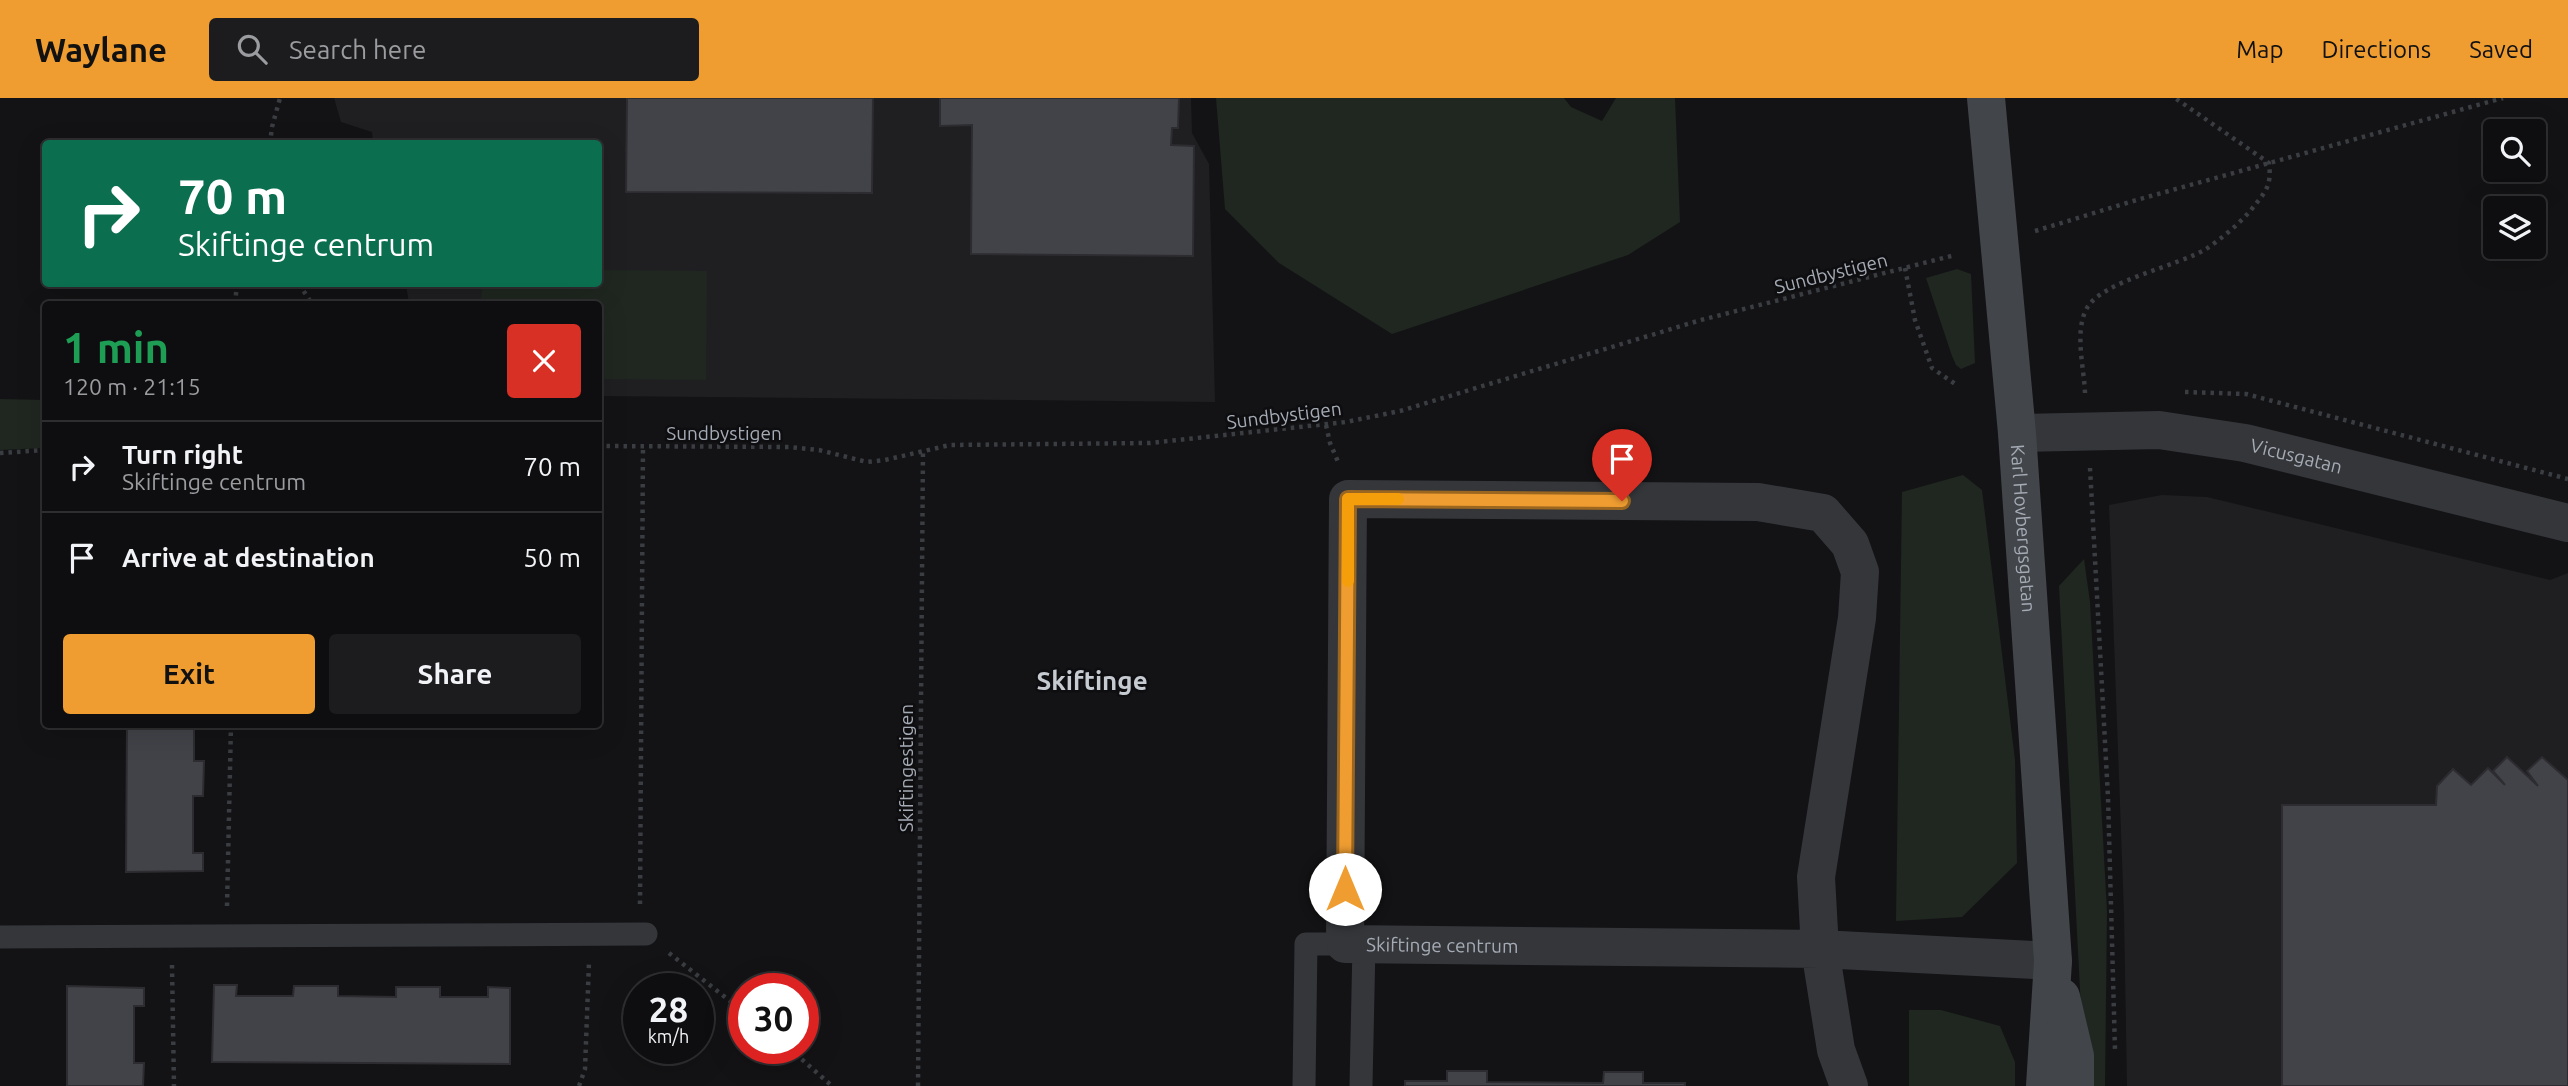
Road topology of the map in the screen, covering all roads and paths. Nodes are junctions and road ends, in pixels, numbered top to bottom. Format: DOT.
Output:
graph roads {
  1 [pos="280,98"];
  2 [pos="1986,98"];
  3 [pos="2175,98"];
  4 [pos="2503,98"];
  5 [pos="270,140"];
  6 [pos="2269,163"];
  7 [pos="2031,232"];
  8 [pos="1955,255"];
  9 [pos="1905,268"];
  10 [pos="1958,386"];
  11 [pos="2088,431"];
  12 [pos="2017,433"];
  13 [pos="602,446"];
  14 [pos="643,446"];
  15 [pos="42,450"];
  16 [pos="923,450"];
  17 [pos="0,453"];
  18 [pos="2568,523"];
  19 [pos="231,728"];
  20 [pos="590,934"];
  21 [pos="646,934"];
  22 [pos="172,936"];
  23 [pos="227,936"];
  24 [pos="0,937"];
  25 [pos="1354,944"];
  26 [pos="1820,949"];
  27 [pos="2053,961"];
  28 [pos="728,999"];
  29 [pos="2115,1052"];
  30 [pos="807,1064"];
  31 [pos="174,1086"];
  32 [pos="579,1086"];
  33 [pos="832,1086"];
  34 [pos="918,1086"];
  35 [pos="1304,1086"];
  36 [pos="1362,1086"];
  37 [pos="1849,1086"];
  38 [pos="2045,1086"];
  39 [pos="2075,1086"];
  1 -- 5 [label="path"];
  2 -- 12 [label="street, Karl Hovbergsgatan"];
  3 -- 6 [label="path"];
  4 -- 6 [label="path"];
  6 -- 7 [label="path"];
  6 -- 11 [label="path"];
  8 -- 9 [label="path, Sundbystigen"];
  9 -- 10 [label="path"];
  9 -- 16 [label="path, Sundbystigen"];
  11 -- 12 [label="street, Vicusgatan"];
  11 -- 18 [label="street, Vicusgatan"];
  11 -- 29 [label="path"];
  12 -- 27 [label="street, Karl Hovbergsgatan"];
  13 -- 14 [label="path, Sundbystigen"];
  14 -- 16 [label="path, Sundbystigen"];
  14 -- 21 [label="path"];
  15 -- 17 [label="path"];
  16 -- 34 [label="path, Skiftingestigen"];
  19 -- 23 [label="path"];
  20 -- 21 [label="lane"];
  20 -- 23 [label="lane"];
  20 -- 32 [label="path"];
  21 -- 28 [label="path"];
  22 -- 23 [label="lane"];
  22 -- 24 [label="lane"];
  22 -- 31 [label="path"];
  25 -- 26 [label="street, Skiftinge centrum"];
  25 -- 26 [label="street, Skiftinge centrum"];
  25 -- 35 [label="lane"];
  25 -- 36 [label="lane"];
  26 -- 27 [label="street"];
  26 -- 37 [label="street"];
  27 -- 38 [label="street, Karl Hovbergsgatan"];
  27 -- 39 [label="street, Karl Hovbergsgatan"];
  30 -- 33 [label="path"];
}
